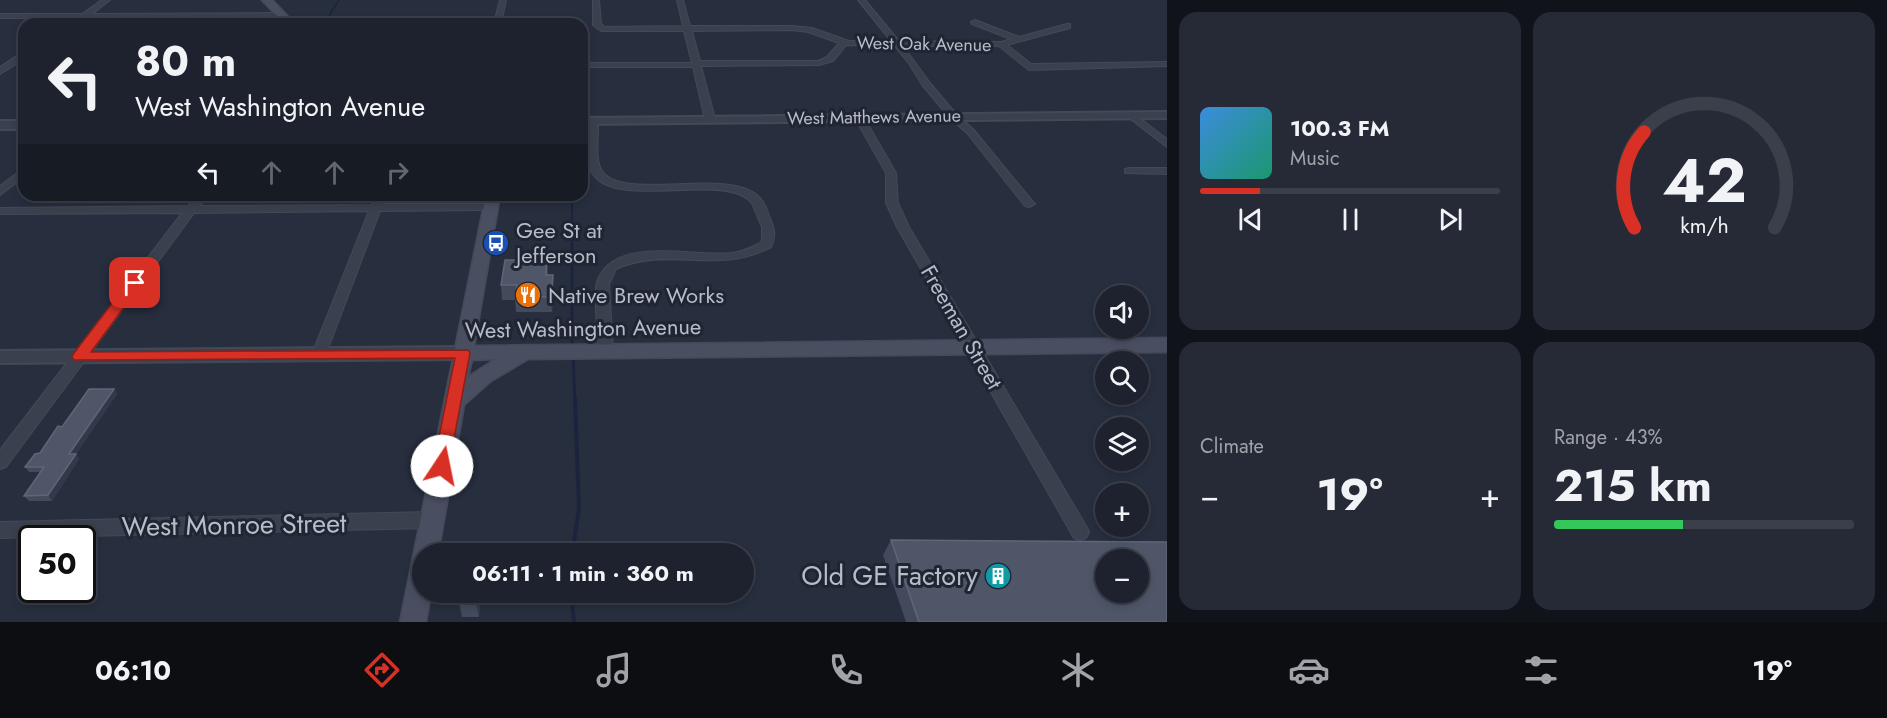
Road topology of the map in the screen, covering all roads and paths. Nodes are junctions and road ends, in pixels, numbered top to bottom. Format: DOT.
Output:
graph roads {
  1 [pos="107,0"];
  2 [pos="267,0"];
  3 [pos="503,0"];
  4 [pos="596,0"];
  5 [pos="680,0"];
  6 [pos="861,0"];
  7 [pos="281,15"];
  8 [pos="0,16"];
  9 [pos="83,16"];
  10 [pos="80,18"];
  11 [pos="284,18"];
  12 [pos="498,18"];
  13 [pos="975,22"];
  14 [pos="1067,26"];
  15 [pos="687,29"];
  16 [pos="1016,38"];
  17 [pos="844,42"];
  18 [pos="1001,44"];
  19 [pos="898,45"];
  20 [pos="18,59"];
  21 [pos="0,63"];
  22 [pos="12,63"];
  23 [pos="18,63"];
  24 [pos="1167,64"];
  25 [pos="588,65"];
  26 [pos="697,65"];
  27 [pos="0,71"];
  28 [pos="1131,115"];
  29 [pos="1167,115"];
  30 [pos="953,116"];
  31 [pos="861,118"];
  32 [pos="710,119"];
  33 [pos="588,121"];
  34 [pos="0,125"];
  35 [pos="18,125"];
  36 [pos="1167,144"];
  37 [pos="1129,171"];
  38 [pos="1167,171"];
  39 [pos="18,176"];
  40 [pos="0,192"];
  41 [pos="197,201"];
  42 [pos="378,201"];
  43 [pos="492,201"];
  44 [pos="1029,204"];
  45 [pos="191,209"];
  46 [pos="0,211"];
  47 [pos="1167,345"];
  48 [pos="975,347"];
  49 [pos="601,351"];
  50 [pos="463,353"];
  51 [pos="528,353"];
  52 [pos="319,354"];
  53 [pos="0,357"];
  54 [pos="79,357"];
  55 [pos="454,402"];
  56 [pos="0,462"];
  57 [pos="431,520"];
  58 [pos="0,530"];
  59 [pos="1080,532"];
  60 [pos="427,543"];
  61 [pos="416,603"];
  62 [pos="413,622"];
  1 -- 9 [label="street"];
  2 -- 7 [label="main road"];
  3 -- 12 [label="street"];
  4 -- 15 [label="street, West Oak Avenue"];
  5 -- 15 [label="street"];
  6 -- 19 [label="street"];
  7 -- 9 [label="street"];
  7 -- 11 [label="main road"];
  8 -- 9 [label="street"];
  9 -- 10 [label="street"];
  13 -- 16 [label="street"];
  14 -- 16 [label="street, West Oak Avenue"];
  15 -- 17 [label="street, West Oak Avenue"];
  15 -- 26 [label="street"];
  16 -- 18 [label="street, West Oak Avenue"];
  17 -- 19 [label="street, West Oak Avenue"];
  17 -- 26 [label="street"];
  18 -- 19 [label="street, West Oak Avenue"];
  18 -- 24 [label="street"];
  19 -- 30 [label="street"];
  20 -- 22 [label="street"];
  21 -- 22 [label="street"];
  22 -- 23 [label="street"];
  22 -- 27 [label="street"];
  25 -- 26 [label="street"];
  26 -- 32 [label="street"];
  28 -- 29 [label="street, West Matthews Avenue"];
  28 -- 30 [label="street, West Matthews Avenue"];
  28 -- 36 [label="street"];
  30 -- 31 [label="street, West Matthews Avenue"];
  30 -- 44 [label="street"];
  31 -- 32 [label="street, West Matthews Avenue"];
  31 -- 48 [label="street, Freeman Street"];
  32 -- 33 [label="street, West Matthews Avenue"];
  33 -- 49 [label="street"];
  34 -- 35 [label="street"];
  37 -- 38 [label="street"];
  39 -- 40 [label="street"];
  41 -- 45 [label="street"];
  42 -- 43 [label="street"];
  42 -- 45 [label="street"];
  42 -- 52 [label="street"];
  43 -- 50 [label="main road"];
  45 -- 46 [label="street"];
  45 -- 54 [label="street"];
  47 -- 48 [label="main road, West Washington Avenue"];
  48 -- 49 [label="main road, West Washington Avenue"];
  48 -- 59 [label="street, Freeman Street"];
  49 -- 51 [label="main road, West Washington Avenue"];
  50 -- 51 [label="main road, West Washington Avenue"];
  50 -- 52 [label="street, West Washington Avenue"];
  50 -- 55 [label="main road"];
  51 -- 55 [label="main road"];
  52 -- 54 [label="street, West Washington Avenue"];
  53 -- 54 [label="street, West Washington Avenue"];
  54 -- 56 [label="street"];
  55 -- 57 [label="main road"];
  57 -- 58 [label="street, West Monroe Street"];
  57 -- 60 [label="main road"];
  61 -- 62 [label="main road"];
}
